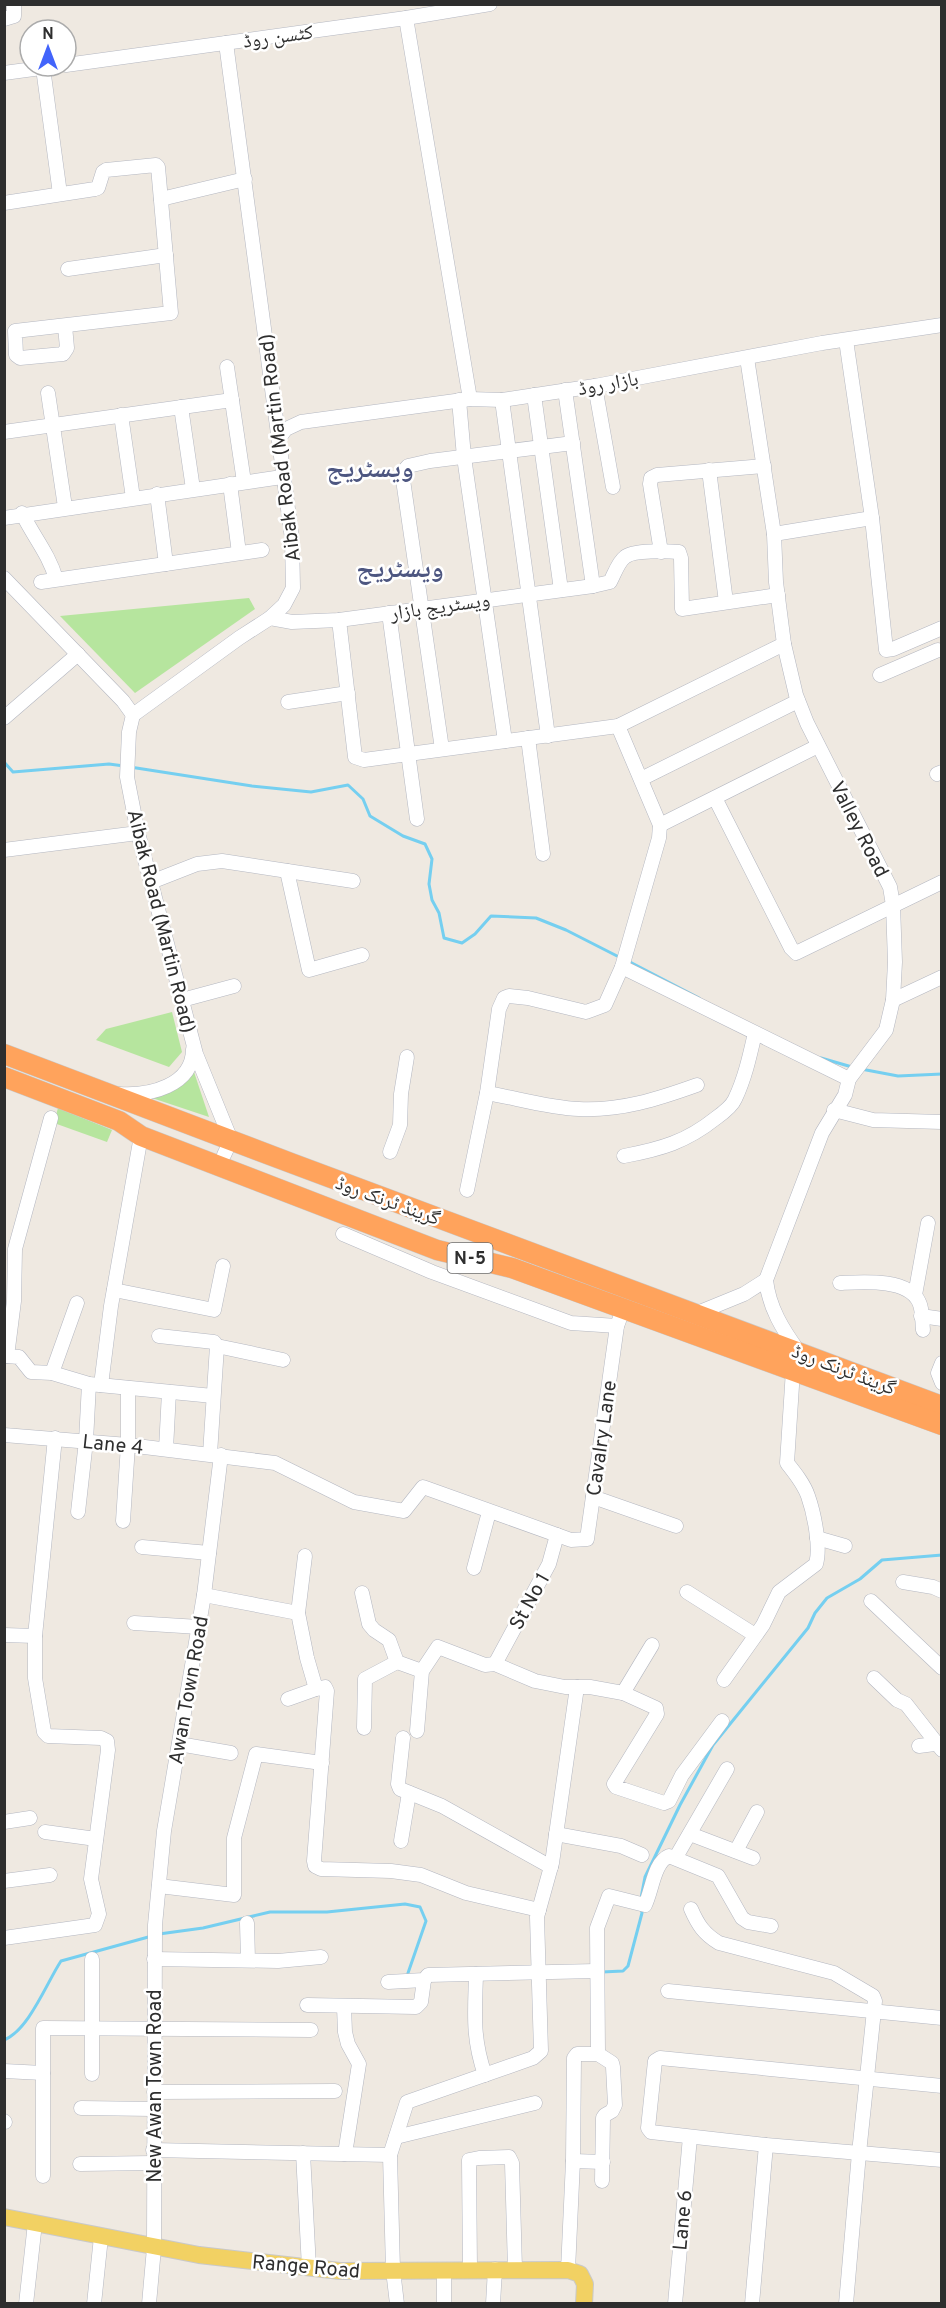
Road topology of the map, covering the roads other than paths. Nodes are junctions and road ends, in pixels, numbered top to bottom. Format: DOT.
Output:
graph roads {
  1 [pos="14,4"];
  2 [pos="490,4"];
  3 [pos="406,18"];
  4 [pos="4,19"];
  5 [pos="226,43"];
  6 [pos="78,63"];
  7 [pos="51,78"];
  8 [pos="245,179"];
  9 [pos="60,194"];
  10 [pos="161,199"];
  11 [pos="4,203"];
  12 [pos="166,255"];
  13 [pos="68,269"];
  14 [pos="942,325"];
  15 [pos="65,326"];
  16 [pos="846,340"];
  17 [pos="747,358"];
  18 [pos="227,367"];
  19 [pos="595,386"];
  20 [pos="565,390"];
  21 [pos="48,393"];
  22 [pos="534,395"];
  23 [pos="232,400"];
  24 [pos="464,400"];
  25 [pos="502,400"];
  26 [pos="181,407"];
  27 [pos="121,415"];
  28 [pos="53,425"];
  29 [pos="4,432"];
  30 [pos="279,438"];
  31 [pos="573,443"];
  32 [pos="541,448"];
  33 [pos="508,452"];
  34 [pos="464,457"];
  35 [pos="764,466"];
  36 [pos="709,470"];
  37 [pos="282,477"];
  38 [pos="237,483"];
  39 [pos="613,487"];
  40 [pos="193,489"];
  41 [pos="157,494"];
  42 [pos="133,498"];
  43 [pos="65,507"];
  44 [pos="22,513"];
  45 [pos="5,514"];
  46 [pos="872,518"];
  47 [pos="774,534"];
  48 [pos="262,550"];
  49 [pos="662,552"];
  50 [pos="239,553"];
  51 [pos="166,564"];
  52 [pos="4,578"];
  53 [pos="56,579"];
  54 [pos="40,582"];
  55 [pos="593,586"];
  56 [pos="561,590"];
  57 [pos="527,594"];
  58 [pos="778,594"];
  59 [pos="484,601"];
  60 [pos="726,602"];
  61 [pos="420,609"];
  62 [pos="389,614"];
  63 [pos="270,618"];
  64 [pos="339,620"];
  65 [pos="937,629"];
  66 [pos="784,644"];
  67 [pos="78,654"];
  68 [pos="940,654"];
  69 [pos="880,675"];
  70 [pos="348,693"];
  71 [pos="798,700"];
  72 [pos="288,702"];
  73 [pos="133,715"];
  74 [pos="4,718"];
  75 [pos="618,726"];
  76 [pos="548,736"];
  77 [pos="528,738"];
  78 [pos="505,741"];
  79 [pos="818,746"];
  80 [pos="442,749"];
  81 [pos="407,755"];
  82 [pos="640,779"];
  83 [pos="715,798"];
  84 [pos="417,819"];
  85 [pos="660,825"];
  86 [pos="138,833"];
  87 [pos="6,848"];
  88 [pos="543,855"];
  89 [pos="287,871"];
  90 [pos="353,881"];
  91 [pos="151,882"];
  92 [pos="942,882"];
  93 [pos="893,905"];
  94 [pos="362,955"];
  95 [pos="623,962"];
  96 [pos="942,977"];
  97 [pos="234,987"];
  98 [pos="182,1000"];
  99 [pos="892,1000"];
  100 [pos="755,1033"];
  101 [pos="193,1042"];
  102 [pos="4,1054"];
  103 [pos="407,1057"];
  104 [pos="854,1071"];
  105 [pos="4,1077"];
  106 [pos="697,1084"];
  107 [pos="105,1091"];
  108 [pos="487,1093"];
  109 [pos="834,1110"];
  110 [pos="51,1118"];
  111 [pos="119,1121"];
  112 [pos="942,1122"];
  113 [pos="141,1136"];
  114 [pos="227,1148"];
  115 [pos="390,1152"];
  116 [pos="624,1156"];
  117 [pos="467,1190"];
  118 [pos="928,1223"];
  119 [pos="343,1234"];
  120 [pos="223,1266"];
  121 [pos="513,1268"];
  122 [pos="766,1280"];
  123 [pos="840,1283"];
  124 [pos="114,1290"];
  125 [pos="915,1295"];
  126 [pos="76,1303"];
  127 [pos="695,1314"];
  128 [pos="621,1316"];
  129 [pos="921,1316"];
  130 [pos="942,1319"];
  131 [pos="923,1330"];
  132 [pos="159,1336"];
  133 [pos="217,1346"];
  134 [pos="942,1353"];
  135 [pos="6,1356"];
  136 [pos="282,1360"];
  137 [pos="796,1361"];
  138 [pos="941,1363"];
  139 [pos="52,1373"];
  140 [pos="942,1383"];
  141 [pos="95,1385"];
  142 [pos="128,1388"];
  143 [pos="169,1392"];
  144 [pos="213,1396"];
  145 [pos="942,1406"];
  146 [pos="942,1425"];
  147 [pos="4,1435"];
  148 [pos="55,1438"];
  149 [pos="87,1441"];
  150 [pos="128,1445"];
  151 [pos="166,1449"];
  152 [pos="216,1455"];
  153 [pos="593,1497"];
  154 [pos="78,1512"];
  155 [pos="489,1512"];
  156 [pos="123,1521"];
  157 [pos="676,1526"];
  158 [pos="557,1535"];
  159 [pos="817,1538"];
  160 [pos="845,1546"];
  161 [pos="142,1547"];
  162 [pos="209,1553"];
  163 [pos="305,1556"];
  164 [pos="474,1568"];
  165 [pos="903,1582"];
  166 [pos="942,1591"];
  167 [pos="687,1592"];
  168 [pos="362,1593"];
  169 [pos="204,1595"];
  170 [pos="871,1601"];
  171 [pos="298,1613"];
  172 [pos="134,1623"];
  173 [pos="199,1627"];
  174 [pos="4,1635"];
  175 [pos="755,1635"];
  176 [pos="35,1636"];
  177 [pos="652,1646"];
  178 [pos="397,1662"];
  179 [pos="495,1664"];
  180 [pos="942,1668"];
  181 [pos="422,1671"];
  182 [pos="874,1678"];
  183 [pos="724,1680"];
  184 [pos="577,1687"];
  185 [pos="316,1689"];
  186 [pos="623,1693"];
  187 [pos="288,1699"];
  188 [pos="722,1721"];
  189 [pos="363,1728"];
  190 [pos="417,1731"];
  191 [pos="403,1738"];
  192 [pos="179,1744"];
  193 [pos="940,1745"];
  194 [pos="919,1746"];
  195 [pos="231,1753"];
  196 [pos="322,1763"];
  197 [pos="728,1769"];
  198 [pos="409,1793"];
  199 [pos="757,1812"];
  200 [pos="30,1818"];
  201 [pos="4,1822"];
  202 [pos="45,1832"];
  203 [pos="556,1834"];
  204 [pos="690,1834"];
  205 [pos="96,1839"];
  206 [pos="401,1841"];
  207 [pos="736,1851"];
  208 [pos="642,1855"];
  209 [pos="676,1857"];
  210 [pos="753,1858"];
  211 [pos="551,1867"];
  212 [pos="50,1875"];
  213 [pos="4,1881"];
  214 [pos="159,1887"];
  215 [pos="691,1909"];
  216 [pos="538,1910"];
  217 [pos="247,1923"];
  218 [pos="154,1925"];
  219 [pos="771,1926"];
  220 [pos="4,1938"];
  221 [pos="321,1957"];
  222 [pos="92,1959"];
  223 [pos="154,1959"];
  224 [pos="248,1960"];
  225 [pos="596,1971"];
  226 [pos="539,1972"];
  227 [pos="477,1974"];
  228 [pos="424,1980"];
  229 [pos="388,1982"];
  230 [pos="668,1990"];
  231 [pos="307,2005"];
  232 [pos="344,2007"];
  233 [pos="874,2012"];
  234 [pos="942,2018"];
  235 [pos="92,2029"];
  236 [pos="155,2030"];
  237 [pos="311,2030"];
  238 [pos="598,2054"];
  239 [pos="4,2071"];
  240 [pos="43,2073"];
  241 [pos="92,2074"];
  242 [pos="485,2075"];
  243 [pos="866,2079"];
  244 [pos="942,2086"];
  245 [pos="335,2091"];
  246 [pos="154,2092"];
  247 [pos="535,2103"];
  248 [pos="81,2108"];
  249 [pos="153,2109"];
  250 [pos="396,2137"];
  251 [pos="690,2137"];
  252 [pos="766,2145"];
  253 [pos="303,2153"];
  254 [pos="859,2153"];
  255 [pos="345,2154"];
  256 [pos="390,2155"];
  257 [pos="153,2157"];
  258 [pos="942,2160"];
  259 [pos="573,2161"];
  260 [pos="603,2162"];
  261 [pos="80,2164"];
  262 [pos="43,2176"];
  263 [pos="602,2181"];
  264 [pos="4,2217"];
  265 [pos="35,2223"];
  266 [pos="101,2237"];
  267 [pos="154,2248"];
  268 [pos="309,2268"];
  269 [pos="495,2269"];
  270 [pos="515,2269"];
  271 [pos="393,2270"];
  272 [pos="444,2270"];
  273 [pos="470,2270"];
  274 [pos="568,2271"];
  275 [pos="26,2304"];
  276 [pos="94,2304"];
  277 [pos="149,2304"];
  278 [pos="397,2304"];
  279 [pos="444,2304"];
  280 [pos="493,2304"];
  281 [pos="584,2304"];
  282 [pos="675,2304"];
  283 [pos="752,2304"];
  284 [pos="846,2304"];
  1 -- 4 [label="street"];
  2 -- 3 [label="street, کٹسن روڈ"];
  3 -- 5 [label="street, کٹسن روڈ"];
  3 -- 24 [label="street"];
  5 -- 6 [label="street, کٹسن روڈ"];
  5 -- 8 [label="street, Aibak Road (Martin Road)"];
  7 -- 9 [label="street"];
  8 -- 10 [label="street"];
  8 -- 30 [label="street, Aibak Road (Martin Road)"];
  9 -- 10 [label="street"];
  9 -- 11 [label="street"];
  10 -- 12 [label="street"];
  12 -- 13 [label="street"];
  12 -- 15 [label="street"];
  14 -- 16 [label="street, بازار روڈ"];
  16 -- 17 [label="street, بازار روڈ"];
  16 -- 46 [label="street"];
  17 -- 19 [label="street, بازار روڈ"];
  17 -- 35 [label="street, Valley Road"];
  18 -- 23 [label="street"];
  19 -- 20 [label="street, بازار روڈ"];
  19 -- 39 [label="street"];
  20 -- 22 [label="street, بازار روڈ"];
  20 -- 31 [label="street"];
  21 -- 28 [label="street"];
  22 -- 25 [label="street, بازار روڈ"];
  22 -- 32 [label="street"];
  23 -- 26 [label="street"];
  23 -- 38 [label="street"];
  24 -- 25 [label="street, بازار روڈ"];
  24 -- 30 [label="street, بازار روڈ"];
  24 -- 34 [label="street"];
  25 -- 33 [label="street"];
  26 -- 27 [label="street"];
  26 -- 40 [label="street"];
  27 -- 28 [label="street"];
  27 -- 42 [label="street"];
  28 -- 29 [label="street"];
  28 -- 43 [label="street"];
  30 -- 37 [label="street, Aibak Road (Martin Road)"];
  31 -- 32 [label="street"];
  31 -- 55 [label="street"];
  32 -- 33 [label="street"];
  32 -- 56 [label="street"];
  33 -- 34 [label="street"];
  33 -- 57 [label="street"];
  34 -- 59 [label="street"];
  34 -- 61 [label="street"];
  35 -- 36 [label="street"];
  35 -- 47 [label="street, Valley Road"];
  36 -- 49 [label="street"];
  36 -- 60 [label="street"];
  37 -- 38 [label="street"];
  37 -- 63 [label="street, Aibak Road (Martin Road)"];
  38 -- 40 [label="street"];
  38 -- 50 [label="street"];
  40 -- 41 [label="street"];
  41 -- 42 [label="street"];
  41 -- 51 [label="street"];
  42 -- 43 [label="street"];
  43 -- 44 [label="street"];
  44 -- 45 [label="street"];
  44 -- 53 [label="street"];
  46 -- 47 [label="street"];
  46 -- 65 [label="street"];
  47 -- 58 [label="street, Valley Road"];
  48 -- 50 [label="street"];
  49 -- 55 [label="street, ویسٹریج بازار"];
  49 -- 60 [label="street"];
  50 -- 51 [label="street"];
  51 -- 53 [label="street"];
  52 -- 67 [label="street"];
  53 -- 54 [label="street"];
  55 -- 56 [label="street, ویسٹریج بازار"];
  56 -- 57 [label="street, ویسٹریج بازار"];
  57 -- 59 [label="street, ویسٹریج بازار"];
  57 -- 76 [label="street"];
  58 -- 60 [label="street"];
  58 -- 66 [label="street, Valley Road"];
  59 -- 61 [label="street, ویسٹریج بازار"];
  59 -- 78 [label="street"];
  61 -- 62 [label="street, ویسٹریج بازار"];
  61 -- 80 [label="street"];
  62 -- 64 [label="street, ویسٹریج بازار"];
  62 -- 81 [label="street"];
  63 -- 64 [label="street, ویسٹریج بازار"];
  63 -- 73 [label="street, Aibak Road (Martin Road)"];
  64 -- 70 [label="street"];
  65 -- 68 [label="street"];
  66 -- 71 [label="street, Valley Road"];
  66 -- 75 [label="street"];
  67 -- 73 [label="street"];
  67 -- 74 [label="street"];
  68 -- 69 [label="street"];
  70 -- 72 [label="street"];
  70 -- 81 [label="street"];
  71 -- 79 [label="street, Valley Road"];
  71 -- 82 [label="street"];
  73 -- 86 [label="street, Aibak Road (Martin Road)"];
  75 -- 76 [label="street"];
  75 -- 82 [label="street"];
  76 -- 77 [label="street"];
  77 -- 78 [label="street"];
  77 -- 88 [label="street"];
  78 -- 80 [label="street"];
  79 -- 83 [label="street"];
  79 -- 93 [label="street, Valley Road"];
  80 -- 81 [label="street"];
  81 -- 84 [label="street"];
  82 -- 85 [label="street"];
  83 -- 85 [label="street"];
  83 -- 93 [label="street"];
  85 -- 95 [label="street"];
  86 -- 87 [label="street"];
  86 -- 91 [label="street, Aibak Road (Martin Road)"];
  89 -- 90 [label="street"];
  89 -- 91 [label="street"];
  89 -- 94 [label="street"];
  91 -- 98 [label="street, Aibak Road (Martin Road)"];
  92 -- 93 [label="street"];
  93 -- 99 [label="street, Valley Road"];
  95 -- 100 [label="street"];
  95 -- 108 [label="street"];
  96 -- 99 [label="street"];
  97 -- 98 [label="street"];
  98 -- 101 [label="street, Aibak Road (Martin Road)"];
  99 -- 104 [label="street, Valley Road"];
  100 -- 104 [label="street"];
  100 -- 116 [label="street"];
  101 -- 107 [label="street"];
  101 -- 114 [label="street, Aibak Road (Martin Road)"];
  102 -- 107 [label="highway, گرینڈ ٹرنک روڈ / N-5"];
  103 -- 115 [label="street"];
  104 -- 109 [label="street, Valley Road"];
  105 -- 111 [label="highway, گرینڈ ٹرنک روڈ / N-5"];
  106 -- 108 [label="street"];
  107 -- 114 [label="highway, گرینڈ ٹرنک روڈ / N-5"];
  108 -- 117 [label="street"];
  109 -- 112 [label="street"];
  109 -- 122 [label="street, Valley Road"];
  110 -- 135 [label="street"];
  111 -- 113 [label="highway, گرینڈ ٹرنک روڈ / N-5"];
  111 -- 114 [label="highway, گرینڈ ٹرنک روڈ / N-5"];
  113 -- 121 [label="highway, گرینڈ ٹرنک روڈ / N-5"];
  113 -- 124 [label="street"];
  114 -- 121 [label="highway, گرینڈ ٹرنک روڈ / N-5"];
  114 -- 127 [label="highway, گرینڈ ٹرنک روڈ / N-5"];
  118 -- 125 [label="street"];
  119 -- 128 [label="street"];
  120 -- 124 [label="street"];
  121 -- 128 [label="highway, گرینڈ ٹرنک روڈ / N-5"];
  122 -- 127 [label="street"];
  122 -- 137 [label="street"];
  123 -- 125 [label="street"];
  124 -- 141 [label="street"];
  125 -- 129 [label="street"];
  126 -- 139 [label="street"];
  127 -- 137 [label="highway, گرینڈ ٹرنک روڈ / N-5"];
  128 -- 137 [label="highway, گرینڈ ٹرنک روڈ / N-5"];
  128 -- 153 [label="street, Cavalry Lane"];
  129 -- 130 [label="street"];
  129 -- 131 [label="street"];
  132 -- 133 [label="street"];
  133 -- 136 [label="street"];
  133 -- 144 [label="street, Awan Town Road"];
  134 -- 138 [label="street"];
  135 -- 139 [label="street"];
  137 -- 145 [label="highway, گرینڈ ٹرنک روڈ / N-5"];
  137 -- 146 [label="highway, گرینڈ ٹرنک روڈ / N-5"];
  137 -- 159 [label="street"];
  138 -- 140 [label="street"];
  139 -- 141 [label="street"];
  141 -- 142 [label="street"];
  141 -- 149 [label="street"];
  142 -- 143 [label="street"];
  142 -- 150 [label="street"];
  143 -- 144 [label="street"];
  143 -- 151 [label="street"];
  144 -- 152 [label="street, Awan Town Road"];
  147 -- 148 [label="street, Lane 4"];
  148 -- 149 [label="street, Lane 4"];
  148 -- 176 [label="street"];
  149 -- 150 [label="street, Lane 4"];
  149 -- 154 [label="street"];
  150 -- 151 [label="street, Lane 4"];
  150 -- 156 [label="street"];
  151 -- 152 [label="street, Lane 4"];
  152 -- 155 [label="street"];
  152 -- 162 [label="street, Awan Town Road"];
  153 -- 157 [label="street"];
  153 -- 158 [label="street, Cavalry Lane"];
  155 -- 158 [label="street"];
  155 -- 164 [label="street"];
  158 -- 179 [label="street, St No 1"];
  159 -- 160 [label="street"];
  159 -- 175 [label="street"];
  161 -- 162 [label="street"];
  162 -- 169 [label="street, Awan Town Road"];
  163 -- 171 [label="street"];
  165 -- 166 [label="street"];
  167 -- 175 [label="street"];
  168 -- 178 [label="street"];
  169 -- 171 [label="street"];
  169 -- 173 [label="street, Awan Town Road"];
  170 -- 180 [label="street"];
  171 -- 185 [label="street"];
  172 -- 173 [label="street"];
  173 -- 192 [label="street, Awan Town Road"];
  174 -- 176 [label="street"];
  175 -- 183 [label="street"];
  176 -- 205 [label="street"];
  177 -- 186 [label="street"];
  178 -- 181 [label="street"];
  178 -- 189 [label="street"];
  179 -- 181 [label="street"];
  179 -- 184 [label="street"];
  181 -- 190 [label="street"];
  182 -- 193 [label="street"];
  184 -- 186 [label="street"];
  184 -- 203 [label="street"];
  185 -- 187 [label="street"];
  185 -- 196 [label="street"];
  186 -- 188 [label="street"];
  191 -- 198 [label="street"];
  192 -- 195 [label="street"];
  192 -- 214 [label="street, Awan Town Road"];
  193 -- 194 [label="street"];
  196 -- 214 [label="street"];
  196 -- 216 [label="street"];
  197 -- 204 [label="street"];
  198 -- 206 [label="street"];
  198 -- 211 [label="street"];
  199 -- 207 [label="street"];
  200 -- 201 [label="street"];
  202 -- 205 [label="street"];
  203 -- 208 [label="street"];
  203 -- 211 [label="street"];
  204 -- 207 [label="street"];
  204 -- 209 [label="street"];
  205 -- 220 [label="street"];
  207 -- 210 [label="street"];
  209 -- 219 [label="street"];
  209 -- 225 [label="street"];
  211 -- 216 [label="street"];
  212 -- 213 [label="street"];
  214 -- 218 [label="street, Awan Town Road"];
  215 -- 233 [label="street"];
  216 -- 226 [label="street"];
  217 -- 224 [label="street"];
  218 -- 223 [label="street, New Awan Town Road"];
  221 -- 224 [label="street"];
  222 -- 235 [label="street"];
  223 -- 224 [label="street"];
  223 -- 236 [label="street, New Awan Town Road"];
  225 -- 226 [label="street"];
  225 -- 238 [label="street"];
  226 -- 227 [label="street"];
  226 -- 242 [label="street"];
  227 -- 228 [label="street"];
  227 -- 242 [label="street"];
  228 -- 229 [label="street"];
  228 -- 232 [label="street"];
  230 -- 233 [label="street"];
  231 -- 232 [label="street"];
  232 -- 255 [label="street"];
  233 -- 234 [label="street"];
  233 -- 243 [label="street"];
  235 -- 236 [label="street"];
  235 -- 240 [label="street"];
  235 -- 241 [label="street"];
  236 -- 237 [label="street"];
  236 -- 246 [label="street, New Awan Town Road"];
  238 -- 259 [label="street"];
  238 -- 260 [label="street"];
  239 -- 240 [label="street"];
  240 -- 262 [label="street"];
  242 -- 250 [label="street"];
  243 -- 244 [label="street"];
  243 -- 251 [label="street"];
  243 -- 254 [label="street"];
  245 -- 246 [label="street"];
  246 -- 249 [label="street, New Awan Town Road"];
  247 -- 250 [label="street"];
  248 -- 249 [label="street"];
  249 -- 257 [label="street, New Awan Town Road"];
  250 -- 256 [label="street"];
  251 -- 252 [label="street"];
  251 -- 282 [label="street, Lane 6"];
  252 -- 254 [label="street"];
  252 -- 283 [label="street"];
  253 -- 255 [label="street"];
  253 -- 257 [label="street"];
  253 -- 268 [label="street"];
  254 -- 258 [label="street"];
  254 -- 284 [label="street"];
  255 -- 256 [label="street"];
  256 -- 271 [label="street"];
  257 -- 261 [label="street"];
  257 -- 267 [label="street, New Awan Town Road"];
  259 -- 260 [label="street"];
  259 -- 274 [label="street"];
  260 -- 263 [label="street"];
  264 -- 265 [label="main road, Range Road"];
  265 -- 266 [label="main road, Range Road"];
  265 -- 275 [label="street"];
  266 -- 267 [label="main road, Range Road"];
  266 -- 276 [label="street"];
  267 -- 268 [label="main road, Range Road"];
  267 -- 277 [label="street, New Awan Town Road"];
  268 -- 271 [label="main road, Range Road"];
  269 -- 270 [label="main road, Range Road"];
  269 -- 273 [label="main road, Range Road"];
  269 -- 280 [label="street"];
  270 -- 273 [label="street"];
  270 -- 274 [label="main road, Range Road"];
  271 -- 272 [label="main road, Range Road"];
  271 -- 278 [label="street"];
  272 -- 273 [label="main road, Range Road"];
  272 -- 279 [label="street"];
  274 -- 281 [label="main road"];
}
